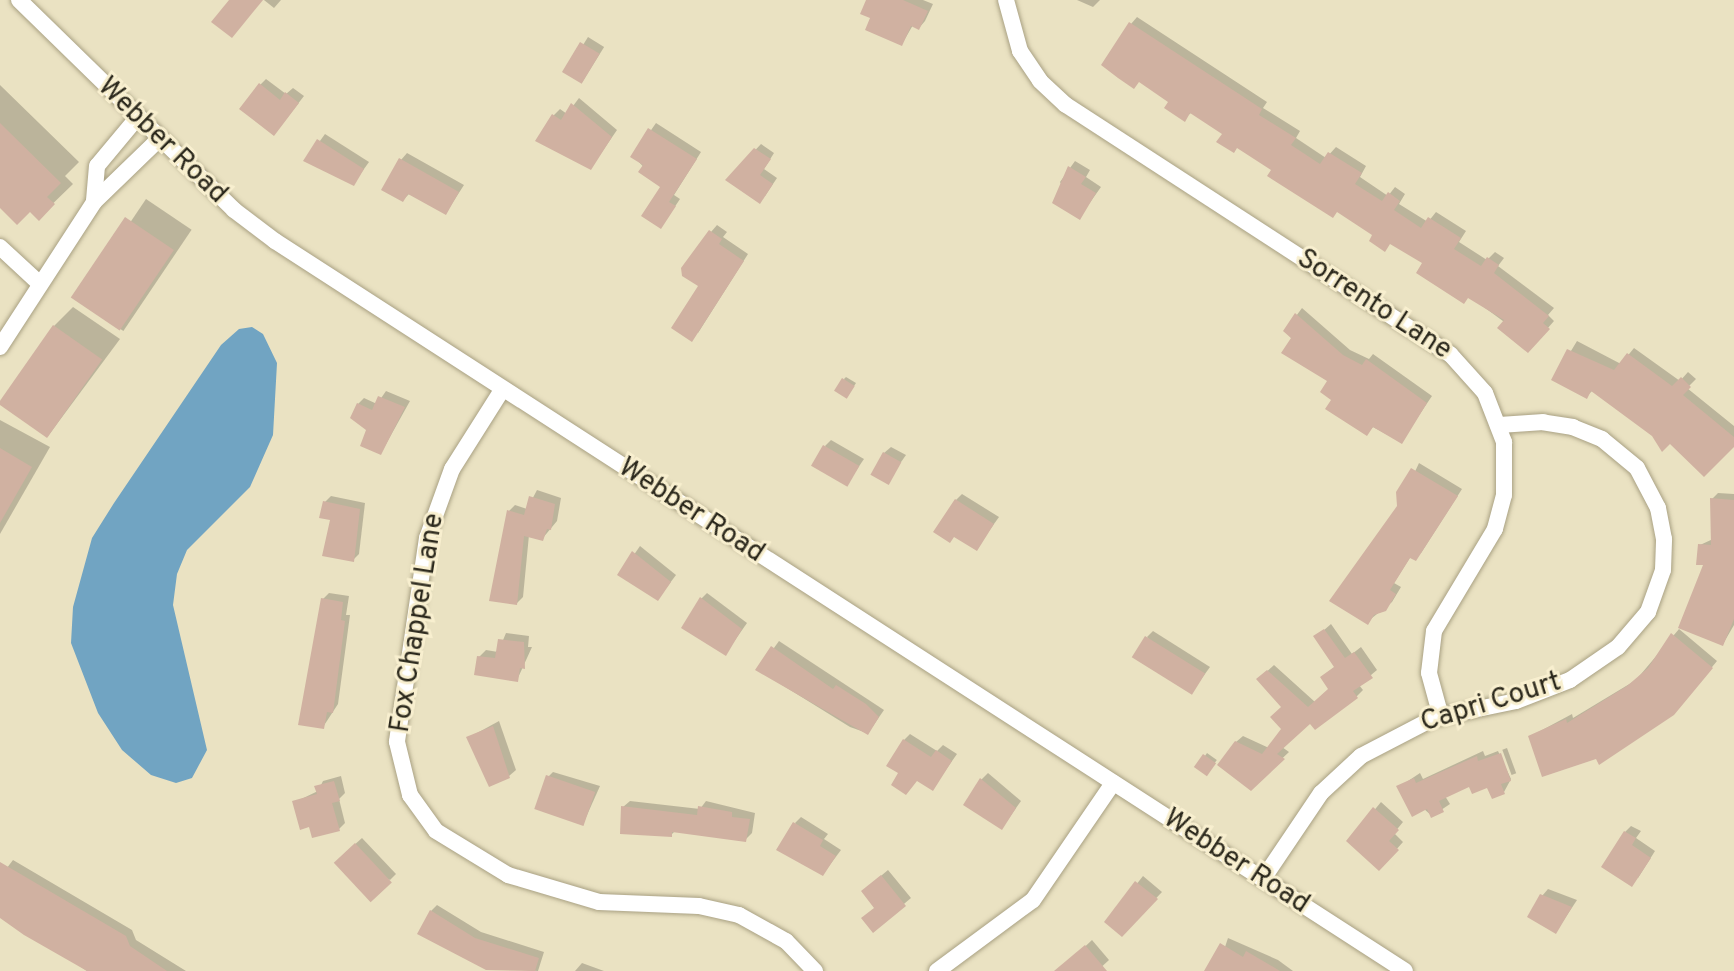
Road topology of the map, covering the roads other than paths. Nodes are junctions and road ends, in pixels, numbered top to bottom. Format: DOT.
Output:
graph roads {
  1 [pos="19,0"];
  2 [pos="1006,0"];
  3 [pos="137,118"];
  4 [pos="159,139"];
  5 [pos="94,202"];
  6 [pos="0,247"];
  7 [pos="40,284"];
  8 [pos="0,347"];
  9 [pos="502,390"];
  10 [pos="1500,425"];
  11 [pos="1441,717"];
  12 [pos="1113,783"];
  13 [pos="1263,879"];
  14 [pos="815,971"];
  15 [pos="937,971"];
  16 [pos="1405,971"];
  1 -- 3 [label="street, Webber Road"];
  2 -- 10 [label="street, Sorrento Lane"];
  3 -- 4 [label="street, Webber Road"];
  3 -- 5 [label="street"];
  4 -- 5 [label="street"];
  4 -- 9 [label="street, Webber Road"];
  5 -- 7 [label="street"];
  6 -- 7 [label="street"];
  7 -- 8 [label="street"];
  9 -- 12 [label="street, Webber Road"];
  9 -- 14 [label="street, Fox Chappel Lane"];
  10 -- 11 [label="street, Sorrento Lane"];
  10 -- 11 [label="street, Capri Court"];
  11 -- 13 [label="street, Capri Court"];
  12 -- 13 [label="street, Webber Road"];
  12 -- 15 [label="street"];
  13 -- 16 [label="street, Webber Road"];
}
